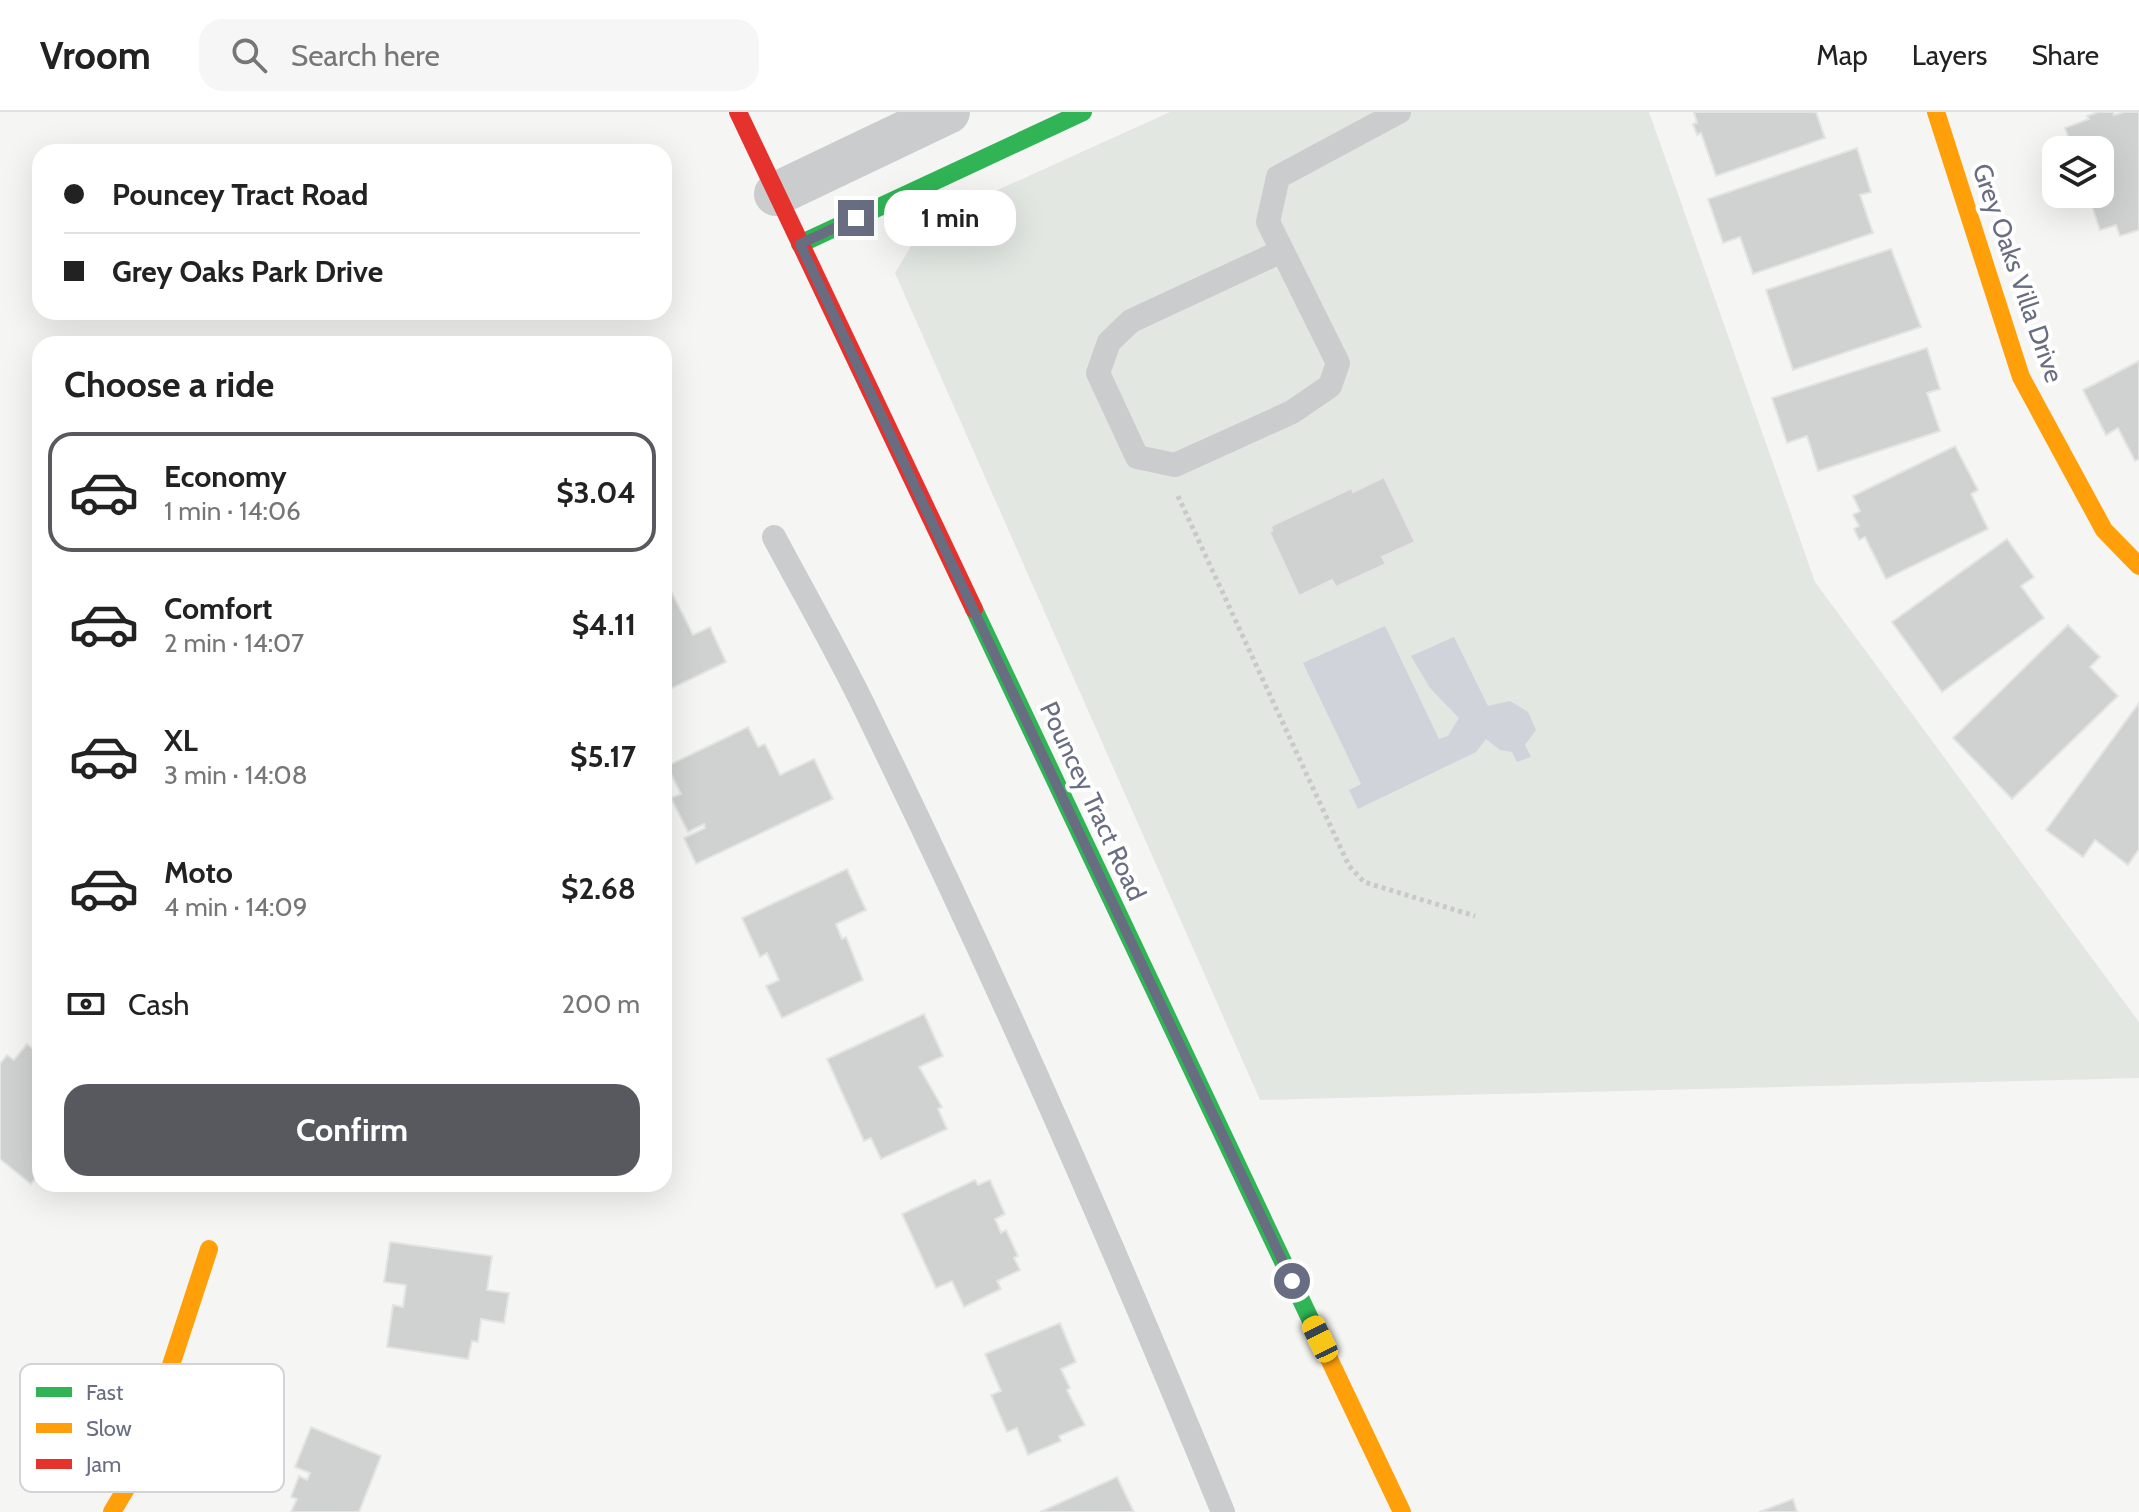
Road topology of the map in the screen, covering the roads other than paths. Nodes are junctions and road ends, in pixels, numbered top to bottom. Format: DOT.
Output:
graph roads {
  1 [pos="738,112"];
  2 [pos="948,112"];
  3 [pos="1083,112"];
  4 [pos="1399,112"];
  5 [pos="1936,112"];
  6 [pos="776,194"];
  7 [pos="800,244"];
  8 [pos="1282,251"];
  9 [pos="774,537"];
  10 [pos="2139,566"];
  11 [pos="209,1249"];
  12 [pos="171,1364"];
  13 [pos="124,1492"];
  14 [pos="112,1512"];
  15 [pos="1223,1512"];
  16 [pos="1402,1512"];
  1 -- 6 [label="main road, Pouncey Tract Road"];
  2 -- 6 [label="street"];
  3 -- 7 [label="main road"];
  4 -- 8 [label="lane"];
  5 -- 10 [label="main road, Grey Oaks Villa Drive"];
  6 -- 7 [label="main road, Pouncey Tract Road"];
  7 -- 16 [label="main road, Pouncey Tract Road"];
  8 -- 8 [label="lane"];
  9 -- 15 [label="lane"];
  11 -- 12 [label="main road"];
  13 -- 14 [label="main road"];
}
